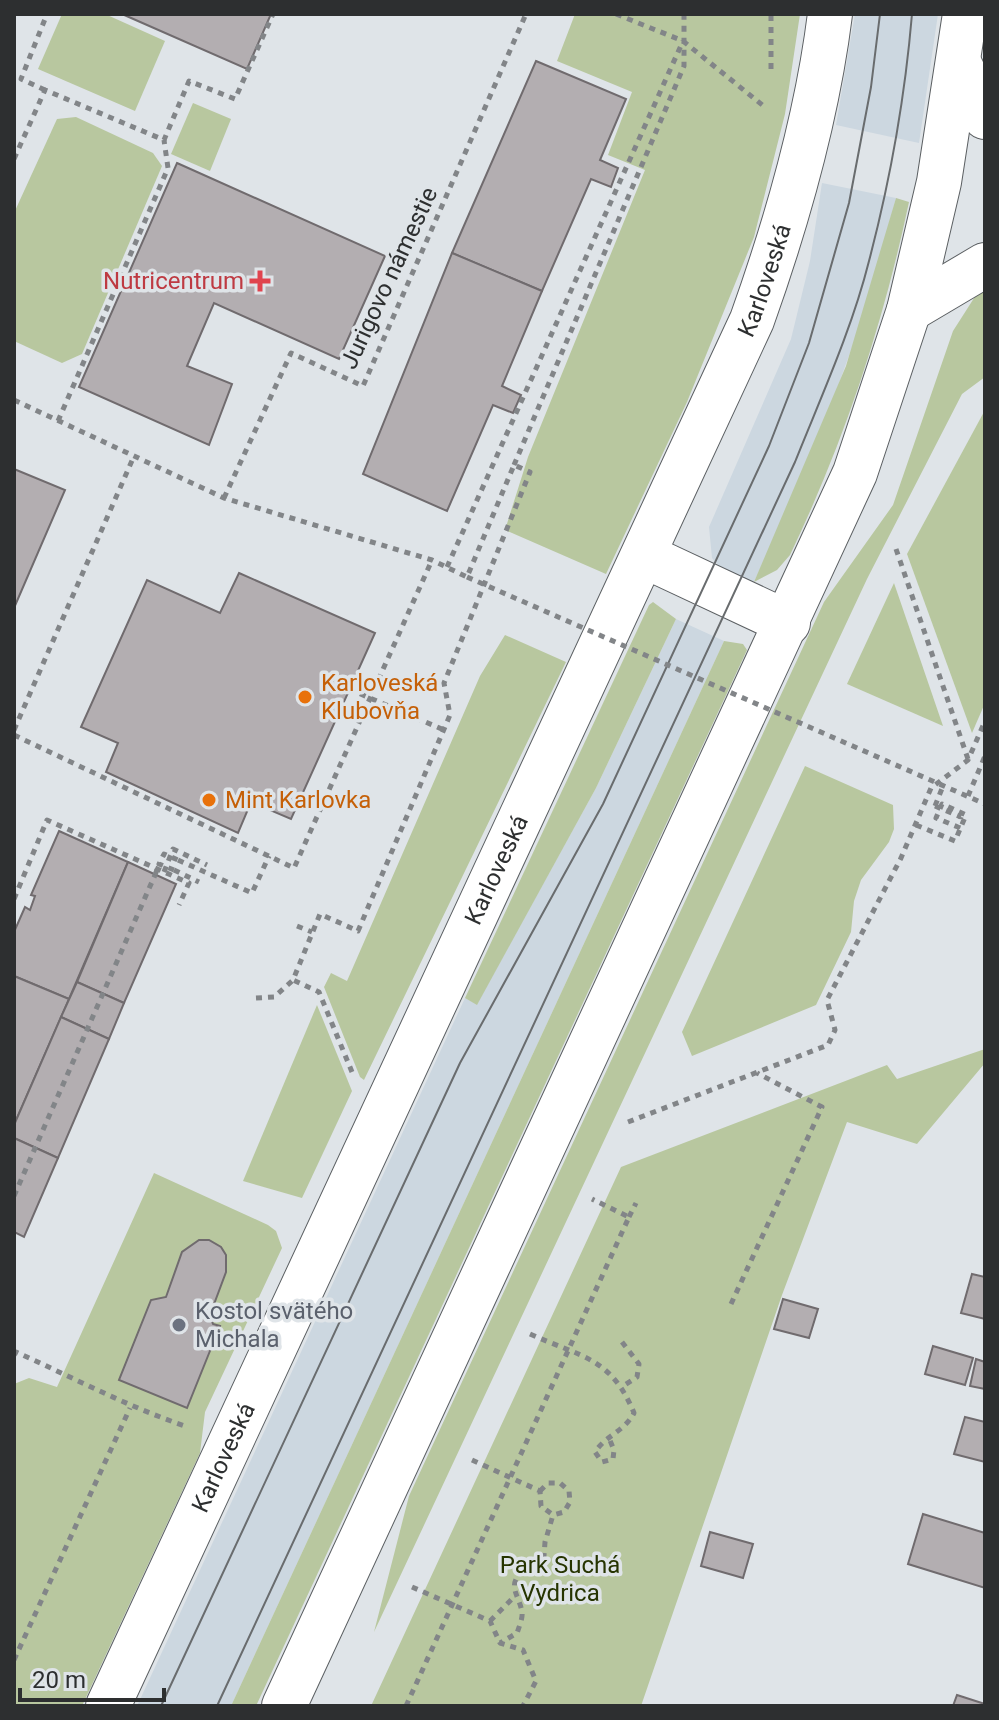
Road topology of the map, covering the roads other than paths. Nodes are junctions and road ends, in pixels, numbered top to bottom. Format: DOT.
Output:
graph roads {
  1 [pos="830,14"];
  2 [pos="965,14"];
  3 [pos="960,65"];
  4 [pos="985,117"];
  5 [pos="985,265"];
  6 [pos="909,310"];
  7 [pos="645,556"];
  8 [pos="788,623"];
  9 [pos="108,1706"];
  10 [pos="284,1706"];
  1 -- 7 [label="main road, Karloveská"];
  2 -- 3 [label="main road"];
  3 -- 4 [label="main road"];
  3 -- 6 [label="main road"];
  5 -- 6 [label="main road"];
  6 -- 8 [label="main road"];
  7 -- 8 [label="main road"];
  7 -- 9 [label="main road, Karloveská"];
  8 -- 10 [label="main road"];
}
